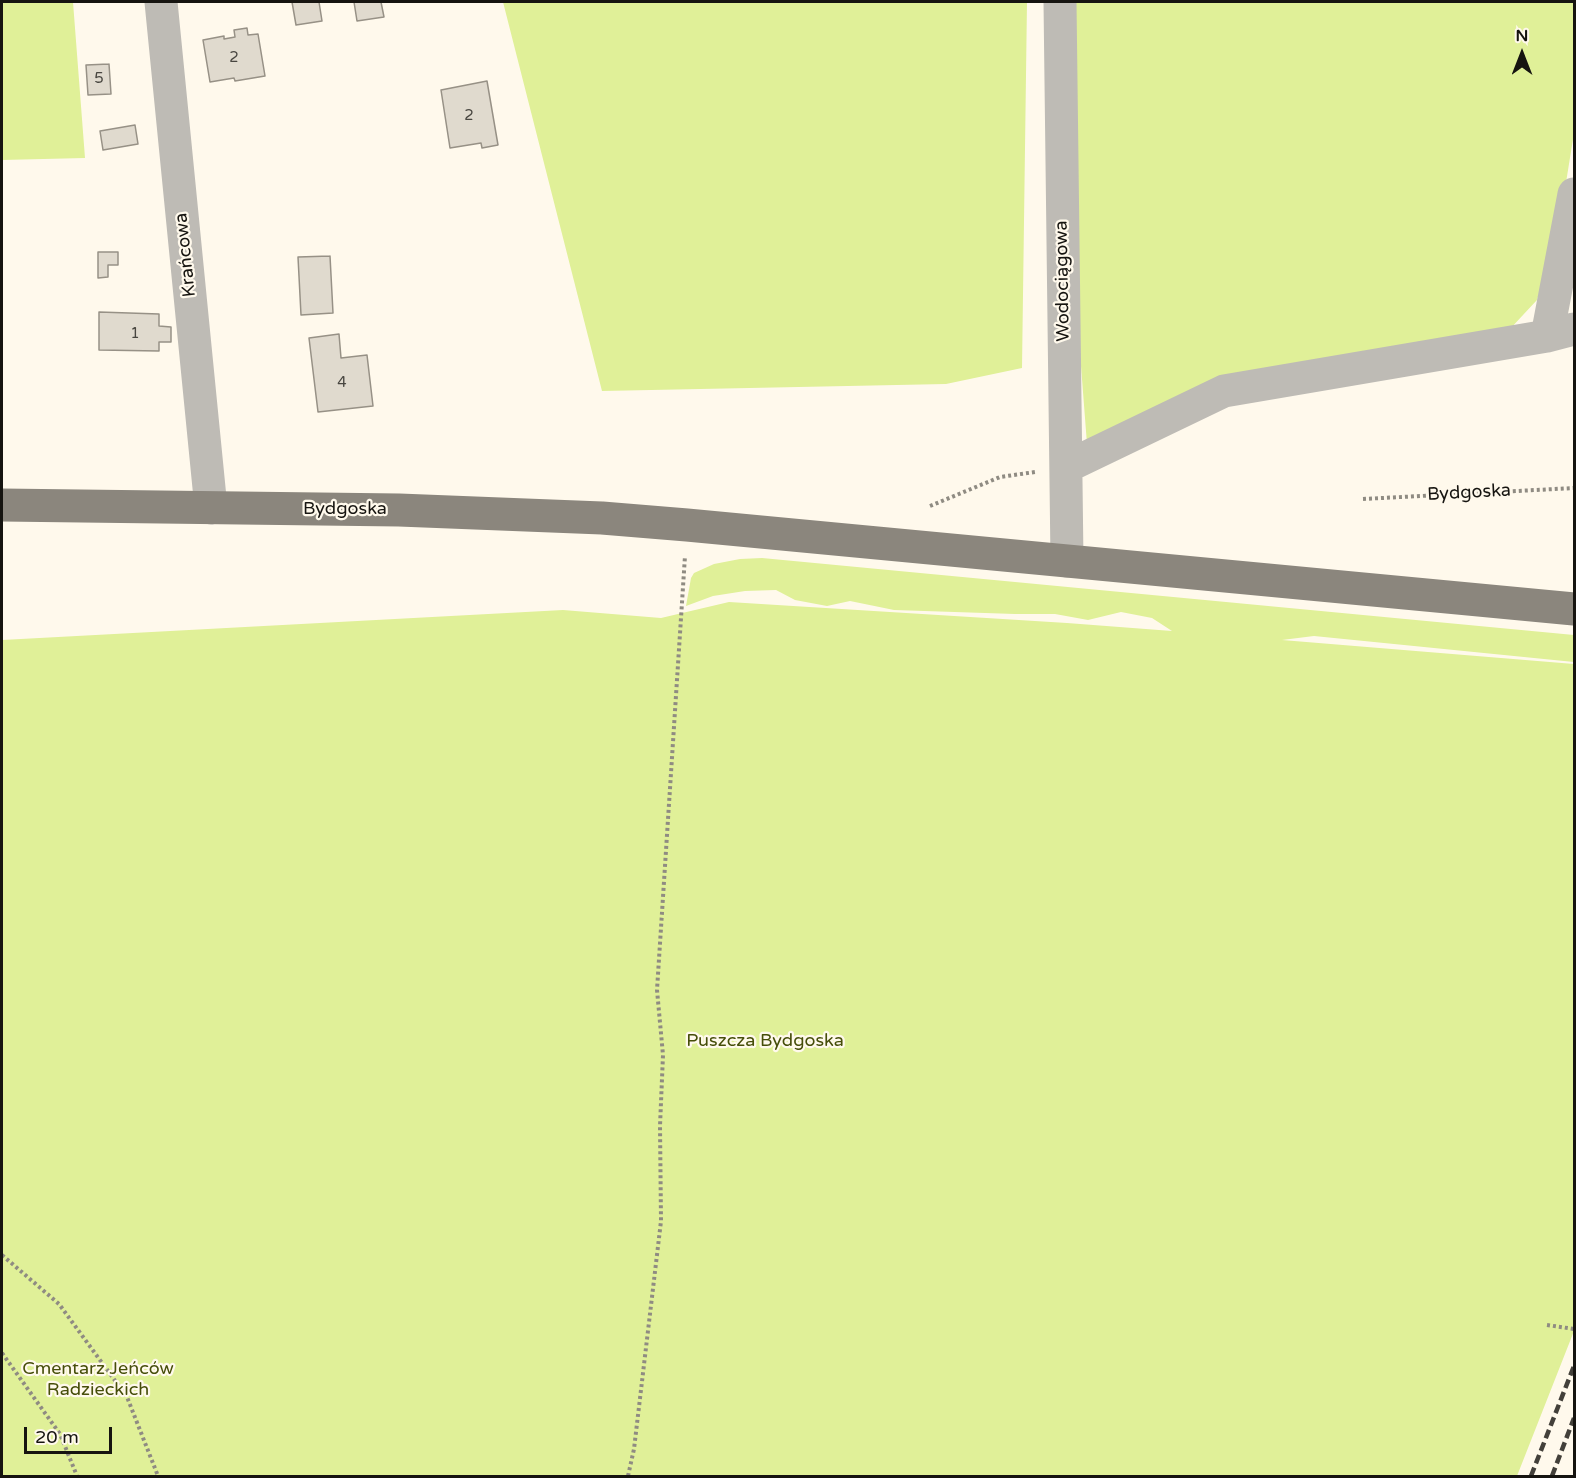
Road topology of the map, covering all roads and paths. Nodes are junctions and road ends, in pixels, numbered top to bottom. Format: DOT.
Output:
graph roads {
  1 [pos="160,2"];
  2 [pos="1060,2"];
  3 [pos="1575,194"];
  4 [pos="1561,332"];
  5 [pos="1066,467"];
  6 [pos="1575,488"];
  7 [pos="1363,499"];
  8 [pos="2,505"];
  9 [pos="930,506"];
  10 [pos="211,508"];
  11 [pos="687,525"];
  12 [pos="1067,561"];
  13 [pos="1575,609"];
  14 [pos="2,1256"];
  15 [pos="1547,1325"];
  16 [pos="1575,1329"];
  17 [pos="2,1353"];
  18 [pos="77,1476"];
  19 [pos="158,1476"];
  20 [pos="628,1476"];
  1 -- 10 [label="street, Krańcowa"];
  2 -- 5 [label="street, Wodociągowa"];
  3 -- 4 [label="street"];
  4 -- 5 [label="street"];
  5 -- 9 [label="path"];
  5 -- 12 [label="street, Wodociągowa"];
  6 -- 7 [label="path, Bydgoska"];
  8 -- 10 [label="main road, Bydgoska"];
  10 -- 11 [label="main road, Bydgoska"];
  11 -- 12 [label="main road, Bydgoska"];
  11 -- 20 [label="path"];
  12 -- 13 [label="main road, Bydgoska"];
  14 -- 19 [label="path"];
  15 -- 16 [label="path"];
  17 -- 18 [label="path"];
}
